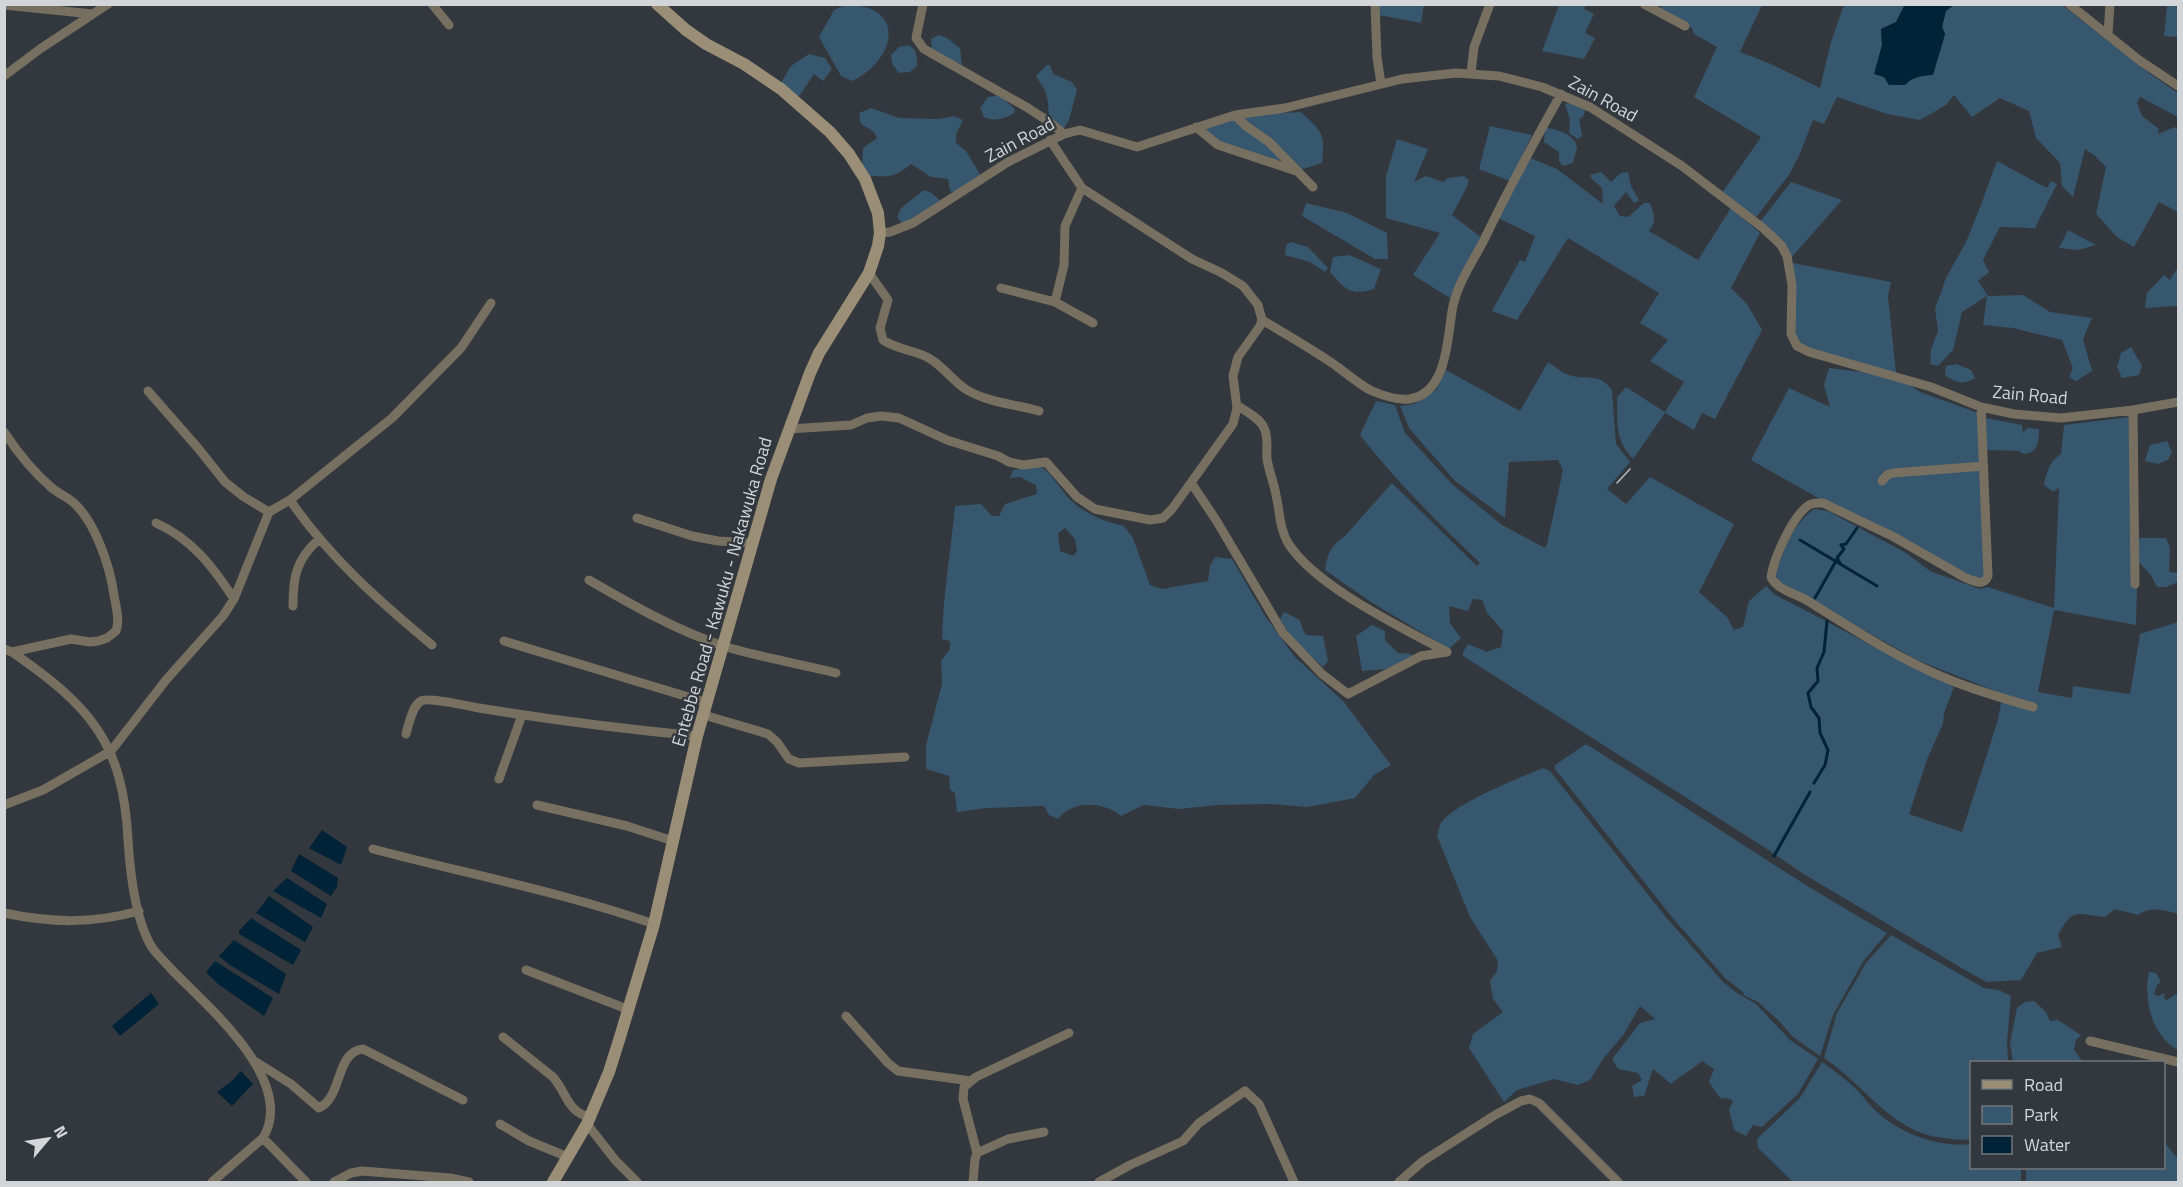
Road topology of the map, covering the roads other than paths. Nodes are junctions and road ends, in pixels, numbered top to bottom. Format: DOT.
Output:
graph roads {
  1 [pos="4,4"];
  2 [pos="108,4"];
  3 [pos="432,4"];
  4 [pos="657,4"];
  5 [pos="923,4"];
  6 [pos="1375,4"];
  7 [pos="1490,4"];
  8 [pos="1644,4"];
  9 [pos="2069,4"];
  10 [pos="2110,4"];
  11 [pos="93,14"];
  12 [pos="449,24"];
  13 [pos="1685,26"];
  14 [pos="2108,34"];
  15 [pos="1471,73"];
  16 [pos="4,76"];
  17 [pos="1381,84"];
  18 [pos="2178,86"];
  19 [pos="1561,94"];
  20 [pos="1235,115"];
  21 [pos="1196,127"];
  22 [pos="1064,134"];
  23 [pos="1050,140"];
  24 [pos="1296,171"];
  25 [pos="1082,188"];
  26 [pos="1313,188"];
  27 [pos="880,232"];
  28 [pos="869,273"];
  29 [pos="1001,288"];
  30 [pos="1055,302"];
  31 [pos="491,303"];
  32 [pos="1262,320"];
  33 [pos="1093,323"];
  34 [pos="148,391"];
  35 [pos="2178,402"];
  36 [pos="1981,407"];
  37 [pos="1237,408"];
  38 [pos="2133,410"];
  39 [pos="1039,411"];
  40 [pos="789,429"];
  41 [pos="4,432"];
  42 [pos="1984,466"];
  43 [pos="1882,481"];
  44 [pos="1192,484"];
  45 [pos="290,500"];
  46 [pos="269,512"];
  47 [pos="638,518"];
  48 [pos="156,523"];
  49 [pos="319,539"];
  50 [pos="751,543"];
  51 [pos="589,580"];
  52 [pos="2135,584"];
  53 [pos="234,599"];
  54 [pos="293,606"];
  55 [pos="504,641"];
  56 [pos="432,645"];
  57 [pos="723,646"];
  58 [pos="8,651"];
  59 [pos="836,673"];
  60 [pos="2033,707"];
  61 [pos="706,709"];
  62 [pos="522,715"];
  63 [pos="405,734"];
  64 [pos="698,736"];
  65 [pos="111,751"];
  66 [pos="905,757"];
  67 [pos="499,779"];
  68 [pos="4,805"];
  69 [pos="537,805"];
  70 [pos="673,841"];
  71 [pos="373,849"];
  72 [pos="139,911"];
  73 [pos="4,913"];
  74 [pos="654,924"];
  75 [pos="526,970"];
  76 [pos="627,1009"];
  77 [pos="846,1016"];
  78 [pos="1069,1033"];
  79 [pos="503,1037"];
  80 [pos="2090,1041"];
  81 [pos="254,1061"];
  82 [pos="2178,1062"];
  83 [pos="971,1081"];
  84 [pos="464,1100"];
  85 [pos="588,1120"];
  86 [pos="500,1124"];
  87 [pos="1044,1132"];
  88 [pos="263,1138"];
  89 [pos="977,1153"];
  90 [pos="568,1157"];
  91 [pos="212,1182"];
  92 [pos="306,1182"];
  93 [pos="334,1182"];
  94 [pos="469,1182"];
  95 [pos="553,1182"];
  96 [pos="637,1182"];
  97 [pos="973,1182"];
  98 [pos="1099,1182"];
  99 [pos="1294,1182"];
  100 [pos="1400,1182"];
  101 [pos="1618,1182"];
  1 -- 11 [label="street"];
  2 -- 11 [label="street"];
  3 -- 12 [label="street"];
  4 -- 27 [label="main road, Entebbe Road - Kawuku - Nakawuka Road"];
  5 -- 22 [label="street"];
  6 -- 17 [label="street"];
  7 -- 15 [label="street"];
  8 -- 13 [label="street"];
  9 -- 14 [label="street"];
  10 -- 14 [label="street"];
  11 -- 16 [label="street"];
  14 -- 18 [label="street"];
  15 -- 17 [label="street, Zain Road"];
  15 -- 19 [label="street, Zain Road"];
  17 -- 20 [label="street, Zain Road"];
  19 -- 32 [label="street"];
  19 -- 36 [label="street, Zain Road"];
  20 -- 21 [label="street, Zain Road"];
  20 -- 24 [label="street"];
  21 -- 22 [label="street, Zain Road"];
  21 -- 24 [label="street"];
  22 -- 23 [label="street, Zain Road"];
  23 -- 25 [label="street"];
  23 -- 27 [label="street, Zain Road"];
  24 -- 26 [label="street"];
  25 -- 30 [label="street"];
  25 -- 32 [label="street"];
  27 -- 28 [label="main road, Entebbe Road - Kawuku - Nakawuka Road"];
  28 -- 39 [label="street"];
  28 -- 40 [label="main road, Entebbe Road - Kawuku - Nakawuka Road"];
  29 -- 30 [label="street"];
  30 -- 33 [label="street"];
  31 -- 45 [label="street"];
  32 -- 37 [label="street"];
  34 -- 46 [label="street"];
  35 -- 38 [label="street, Zain Road"];
  36 -- 38 [label="street, Zain Road"];
  36 -- 42 [label="street"];
  37 -- 44 [label="street"];
  37 -- 44 [label="street"];
  38 -- 52 [label="street"];
  40 -- 44 [label="street"];
  40 -- 50 [label="main road, Entebbe Road - Kawuku - Nakawuka Road"];
  41 -- 58 [label="street"];
  42 -- 43 [label="street"];
  42 -- 60 [label="street"];
  45 -- 46 [label="street"];
  45 -- 49 [label="street"];
  46 -- 53 [label="street"];
  47 -- 50 [label="street"];
  48 -- 53 [label="street"];
  49 -- 54 [label="street"];
  49 -- 56 [label="street"];
  50 -- 57 [label="main road, Entebbe Road - Kawuku - Nakawuka Road"];
  51 -- 57 [label="street"];
  53 -- 65 [label="street"];
  55 -- 61 [label="street"];
  57 -- 59 [label="street"];
  57 -- 61 [label="main road, Entebbe Road - Kawuku - Nakawuka Road"];
  58 -- 65 [label="street"];
  61 -- 64 [label="main road, Entebbe Road - Kawuku - Nakawuka Road"];
  61 -- 66 [label="street"];
  62 -- 63 [label="street"];
  62 -- 64 [label="street"];
  62 -- 67 [label="street"];
  64 -- 70 [label="main road, Entebbe Road - Kawuku - Nakawuka Road"];
  65 -- 68 [label="street"];
  65 -- 72 [label="street"];
  69 -- 70 [label="street"];
  70 -- 74 [label="main road, Entebbe Road - Kawuku - Nakawuka Road"];
  71 -- 74 [label="street"];
  72 -- 73 [label="street"];
  72 -- 81 [label="street"];
  74 -- 76 [label="main road, Entebbe Road - Kawuku - Nakawuka Road"];
  75 -- 76 [label="street"];
  76 -- 85 [label="main road, Entebbe Road - Kawuku - Nakawuka Road"];
  77 -- 83 [label="street"];
  78 -- 83 [label="street"];
  79 -- 85 [label="street"];
  80 -- 82 [label="street"];
  81 -- 84 [label="street"];
  81 -- 88 [label="street"];
  83 -- 89 [label="street"];
  85 -- 90 [label="main road, Entebbe Road - Kawuku - Nakawuka Road"];
  85 -- 96 [label="street"];
  86 -- 90 [label="street"];
  87 -- 89 [label="street"];
  88 -- 91 [label="street"];
  88 -- 92 [label="street"];
  89 -- 97 [label="street"];
  90 -- 95 [label="main road, Entebbe Road - Kawuku - Nakawuka Road"];
  93 -- 94 [label="street"];
  98 -- 99 [label="street"];
  100 -- 101 [label="street"];
}
